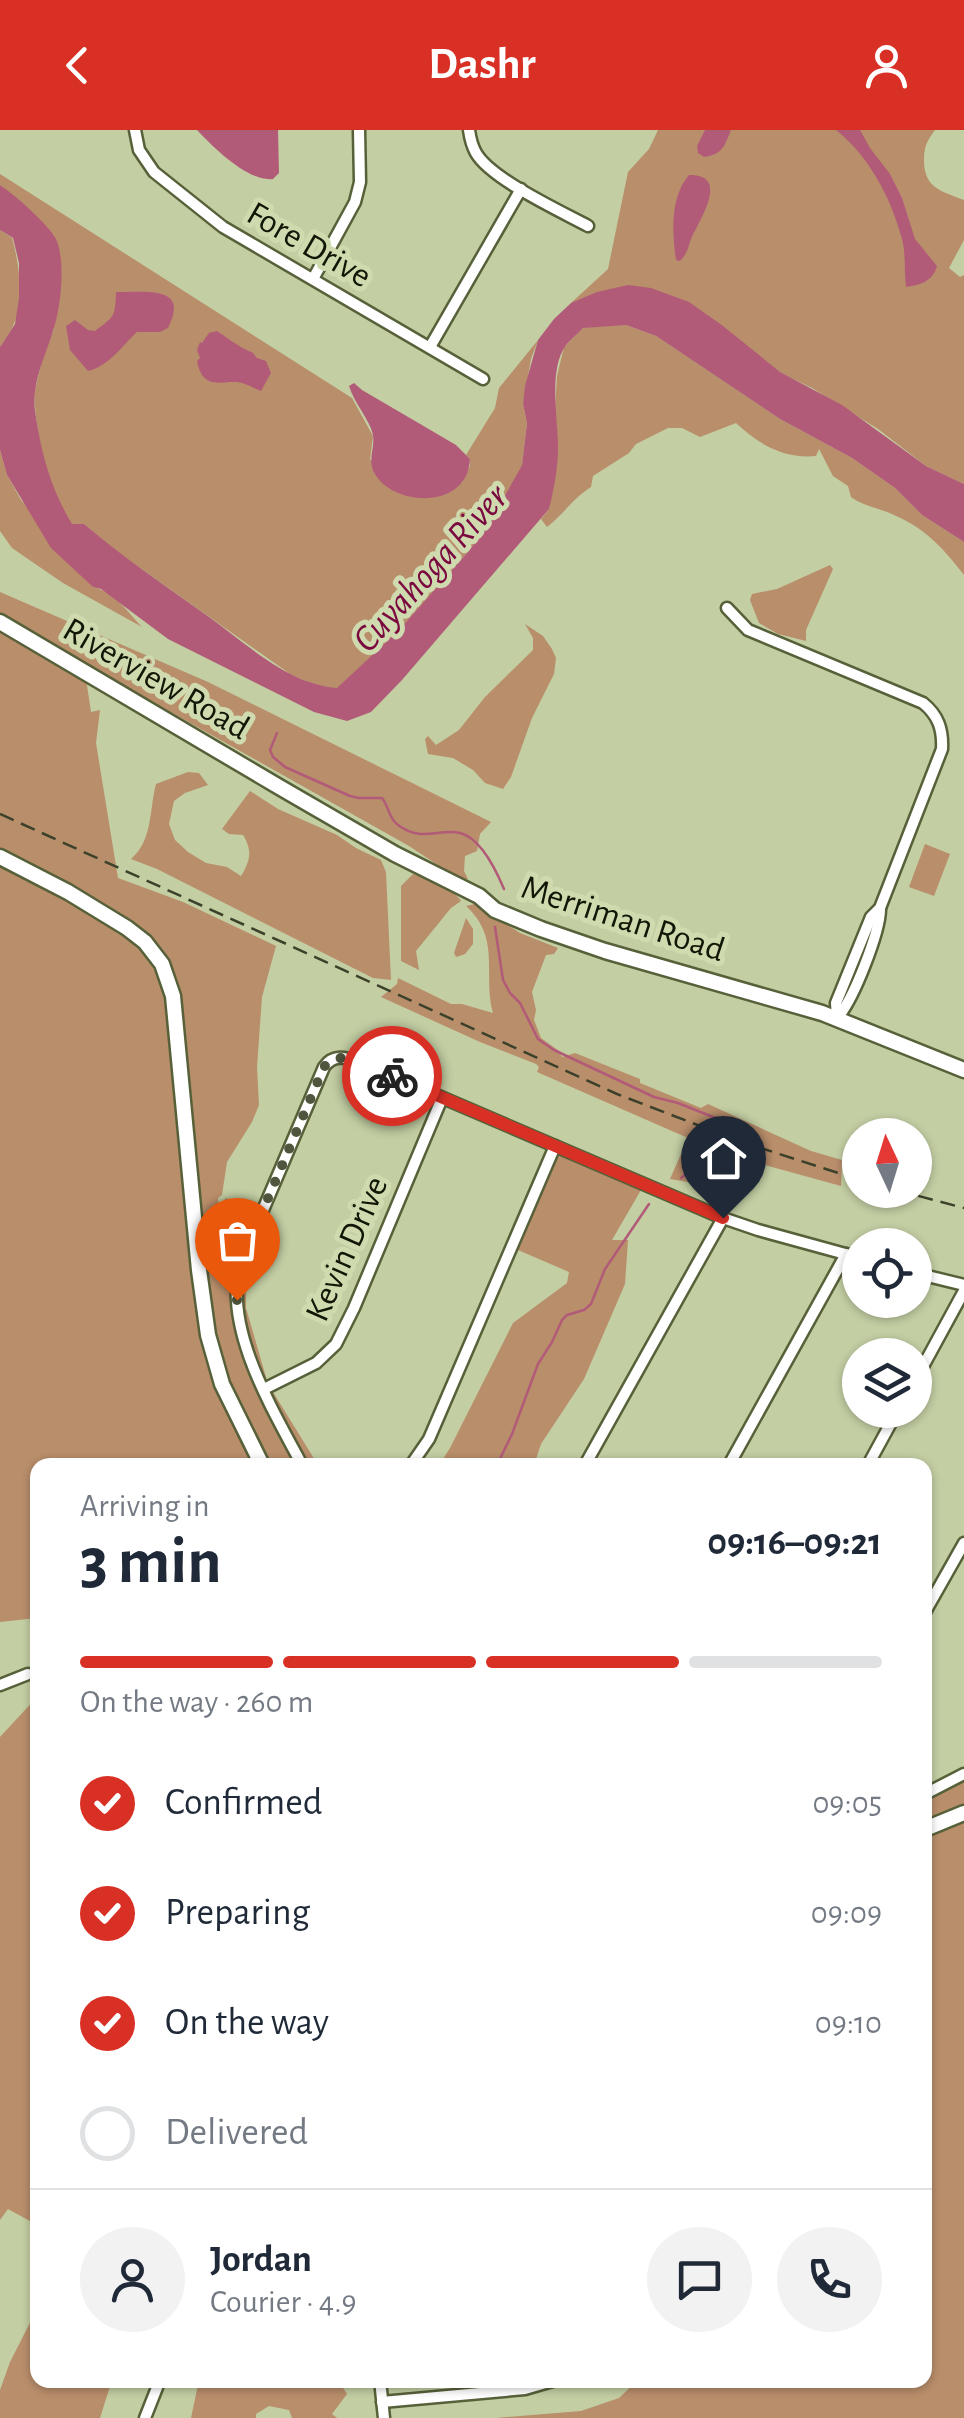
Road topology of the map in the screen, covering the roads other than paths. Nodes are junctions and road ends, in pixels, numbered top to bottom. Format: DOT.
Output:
graph roads {
  1 [pos="135,130"];
  2 [pos="358,130"];
  3 [pos="468,130"];
  4 [pos="521,189"];
  5 [pos="588,226"];
  6 [pos="313,279"];
  7 [pos="430,347"];
  8 [pos="483,378"];
  9 [pos="727,608"];
  10 [pos="0,622"];
  11 [pos="281,788"];
  12 [pos="0,857"];
  13 [pos="836,1018"];
  14 [pos="964,1070"];
  15 [pos="442,1098"];
  16 [pos="555,1146"];
  17 [pos="723,1218"];
  18 [pos="842,1253"];
  19 [pos="842,1261"];
  20 [pos="932,1278"];
  21 [pos="964,1288"];
  22 [pos="932,1348"];
  23 [pos="264,1390"];
  24 [pos="888,1428"];
  25 [pos="259,1458"];
  26 [pos="298,1458"];
  27 [pos="415,1458"];
  28 [pos="589,1458"];
  29 [pos="733,1458"];
  30 [pos="872,1458"];
  31 [pos="964,1543"];
  32 [pos="932,1600"];
  33 [pos="28,1674"];
  34 [pos="0,1685"];
  35 [pos="964,1774"];
  36 [pos="932,1790"];
  37 [pos="964,1813"];
  38 [pos="932,1826"];
  39 [pos="157,2388"];
  40 [pos="381,2388"];
  41 [pos="528,2388"];
  42 [pos="382,2402"];
  43 [pos="145,2418"];
  44 [pos="384,2418"];
  1 -- 6 [label="street, Fore Drive"];
  2 -- 6 [label="street"];
  3 -- 4 [label="street"];
  4 -- 5 [label="street"];
  4 -- 7 [label="street"];
  6 -- 7 [label="street, Fore Drive"];
  7 -- 8 [label="street, Fore Drive"];
  9 -- 13 [label="street"];
  10 -- 11 [label="main road, Riverview Road"];
  11 -- 13 [label="main road, Merriman Road"];
  12 -- 25 [label="main road"];
  13 -- 14 [label="main road, Merriman Road"];
  15 -- 16 [label="street"];
  15 -- 23 [label="street, Kevin Drive"];
  15 -- 23 [label="street"];
  16 -- 17 [label="street"];
  16 -- 27 [label="street"];
  17 -- 18 [label="street"];
  17 -- 28 [label="street"];
  19 -- 29 [label="street"];
  20 -- 21 [label="street"];
  21 -- 22 [label="street"];
  23 -- 26 [label="street"];
  24 -- 30 [label="street"];
  31 -- 32 [label="street"];
  33 -- 34 [label="street"];
  35 -- 36 [label="street"];
  37 -- 38 [label="main road"];
  39 -- 43 [label="street"];
  40 -- 42 [label="street"];
  41 -- 42 [label="street"];
  42 -- 44 [label="street"];
}
